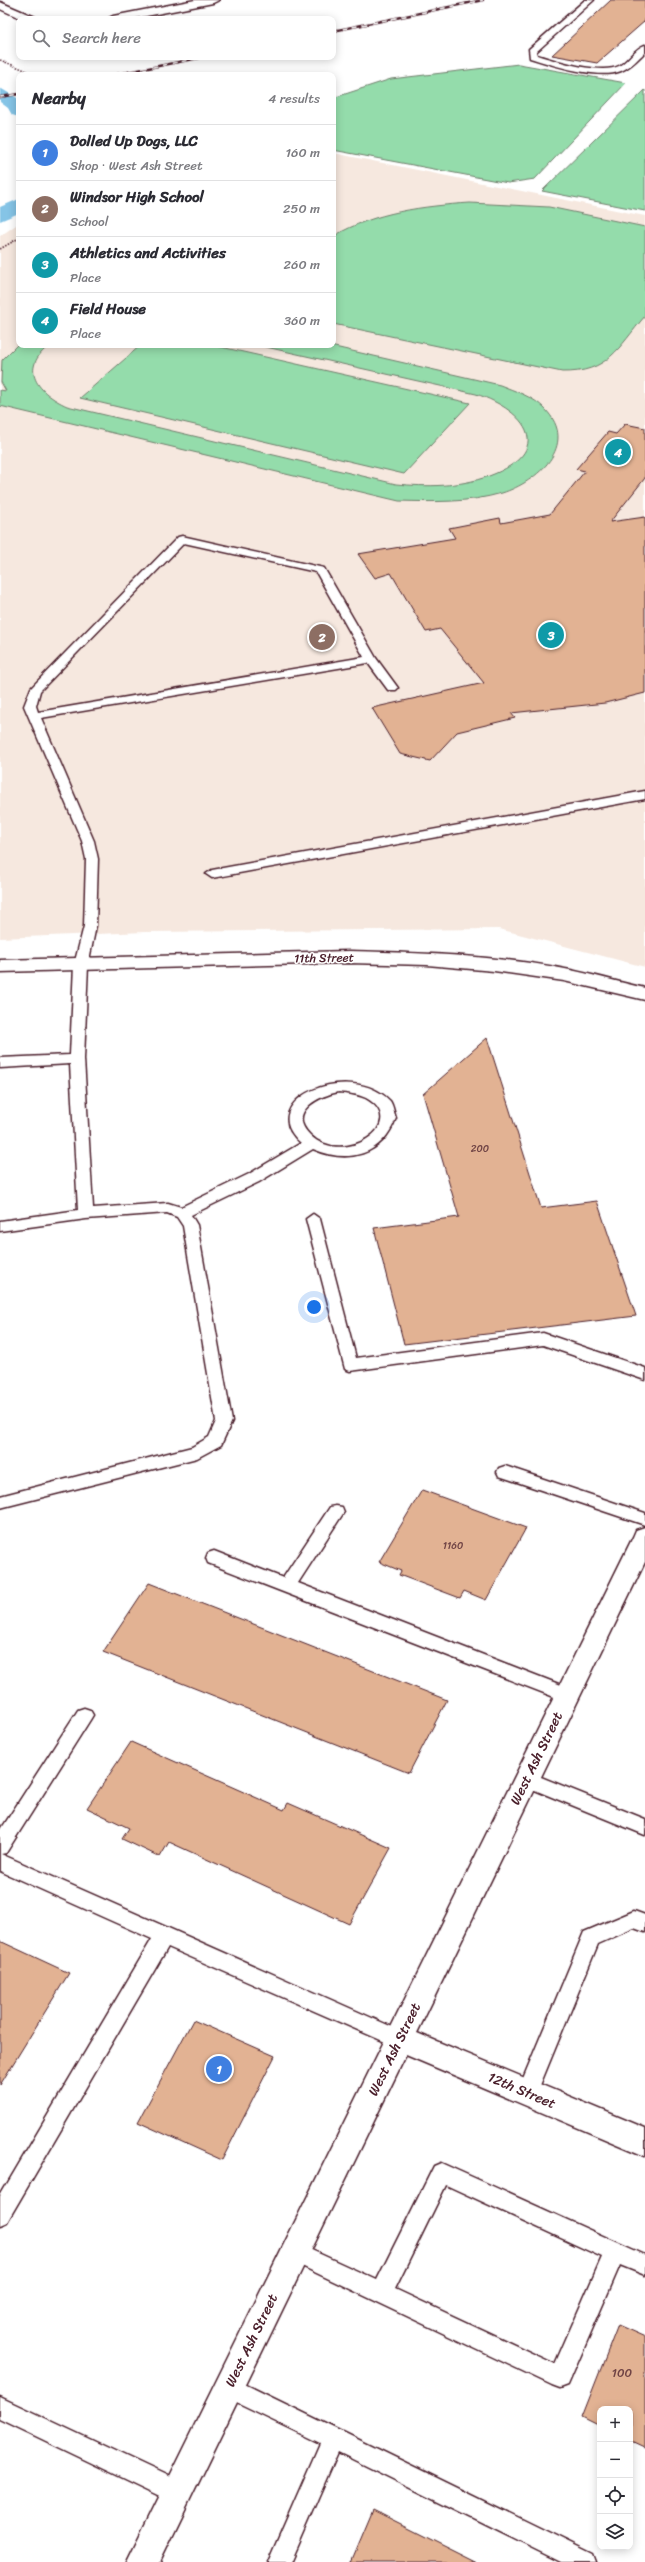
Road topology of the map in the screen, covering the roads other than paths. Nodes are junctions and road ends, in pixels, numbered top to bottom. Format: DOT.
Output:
graph roads {
  1 [pos="212,0"];
  2 [pos="590,0"];
  3 [pos="0,5"];
  4 [pos="24,16"];
  5 [pos="128,16"];
  6 [pos="645,47"];
  7 [pos="371,658"];
  8 [pos="392,688"];
  9 [pos="35,716"];
  10 [pos="645,795"];
  11 [pos="212,874"];
  12 [pos="81,965"];
  13 [pos="0,966"];
  14 [pos="645,994"];
  15 [pos="77,1059"];
  16 [pos="0,1063"];
  17 [pos="311,1144"];
  18 [pos="182,1213"];
  19 [pos="86,1214"];
  20 [pos="313,1219"];
  21 [pos="0,1226"];
  22 [pos="645,1374"];
  23 [pos="505,1472"];
  24 [pos="0,1502"];
  25 [pos="336,1512"];
  26 [pos="645,1519"];
  27 [pos="645,1537"];
  28 [pos="214,1558"];
  29 [pos="287,1586"];
  30 [pos="568,1695"];
  31 [pos="84,1715"];
  32 [pos="526,1779"];
  33 [pos="645,1827"];
  34 [pos="0,1847"];
  35 [pos="0,1862"];
  36 [pos="645,1924"];
  37 [pos="164,1936"];
  38 [pos="399,2039"];
  39 [pos="527,2093"];
  40 [pos="645,2142"];
  41 [pos="0,2215"];
  42 [pos="294,2252"];
  43 [pos="615,2252"];
  44 [pos="645,2265"];
  45 [pos="382,2293"];
  46 [pos="228,2387"];
  47 [pos="0,2408"];
  48 [pos="333,2439"];
  49 [pos="177,2492"];
  50 [pos="143,2562"];
  51 [pos="279,2562"];
  52 [pos="585,2562"];
  1 -- 5 [label="street"];
  2 -- 6 [label="lane"];
  3 -- 4 [label="street"];
  7 -- 8 [label="lane"];
  7 -- 9 [label="lane"];
  7 -- 9 [label="lane"];
  9 -- 12 [label="lane"];
  10 -- 11 [label="lane"];
  12 -- 13 [label="street, 11th Street"];
  12 -- 14 [label="street, 11th Street"];
  12 -- 15 [label="lane"];
  15 -- 16 [label="lane"];
  15 -- 19 [label="lane"];
  17 -- 17 [label="lane"];
  17 -- 18 [label="lane"];
  18 -- 19 [label="lane"];
  18 -- 24 [label="lane"];
  19 -- 21 [label="lane"];
  20 -- 22 [label="lane"];
  23 -- 26 [label="lane"];
  25 -- 29 [label="lane"];
  27 -- 30 [label="street, West Ash Street"];
  28 -- 29 [label="lane"];
  29 -- 30 [label="lane"];
  30 -- 32 [label="street, West Ash Street"];
  31 -- 34 [label="lane"];
  32 -- 33 [label="lane"];
  32 -- 38 [label="street, West Ash Street"];
  35 -- 37 [label="lane"];
  36 -- 39 [label="lane"];
  37 -- 38 [label="lane"];
  37 -- 41 [label="lane"];
  38 -- 39 [label="street, 12th Street"];
  38 -- 42 [label="street, West Ash Street"];
  39 -- 40 [label="street, 12th Street"];
  42 -- 45 [label="lane"];
  42 -- 46 [label="street, West Ash Street"];
  43 -- 44 [label="lane"];
  43 -- 45 [label="lane"];
  43 -- 45 [label="lane"];
  46 -- 48 [label="lane"];
  46 -- 49 [label="street, West Ash Street"];
  47 -- 49 [label="lane"];
  48 -- 51 [label="lane"];
  48 -- 52 [label="lane"];
  49 -- 50 [label="street, West Ash Street"];
}
